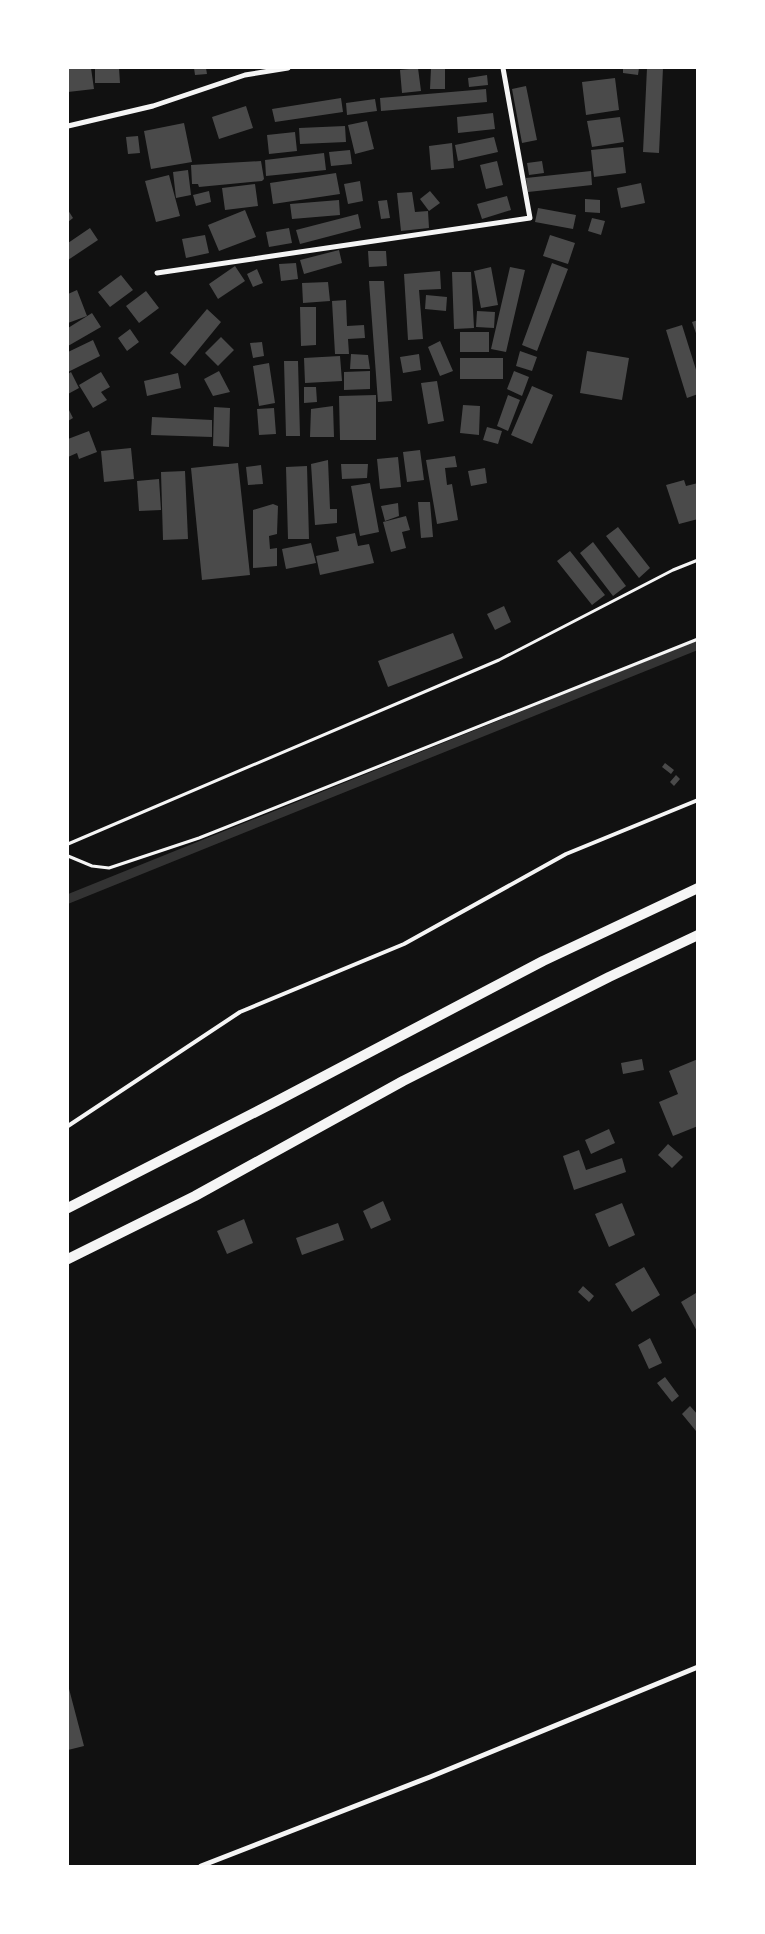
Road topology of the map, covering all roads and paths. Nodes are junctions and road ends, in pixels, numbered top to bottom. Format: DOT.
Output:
graph roads {
  1 [pos="288,68"];
  2 [pos="503,68"];
  3 [pos="68,126"];
  4 [pos="157,273"];
  5 [pos="698,560"];
  6 [pos="698,639"];
  7 [pos="698,800"];
  8 [pos="68,844"];
  9 [pos="68,856"];
  10 [pos="698,888"];
  11 [pos="698,935"];
  12 [pos="68,1126"];
  13 [pos="68,1208"];
  14 [pos="68,1259"];
  15 [pos="698,1667"];
  16 [pos="200,1866"];
  1 -- 3 [label="street"];
  2 -- 4 [label="street"];
  5 -- 8 [label="path"];
  6 -- 9 [label="path"];
  7 -- 12 [label="lane"];
  10 -- 13 [label="main road"];
  11 -- 14 [label="main road"];
  15 -- 16 [label="street"];
}
